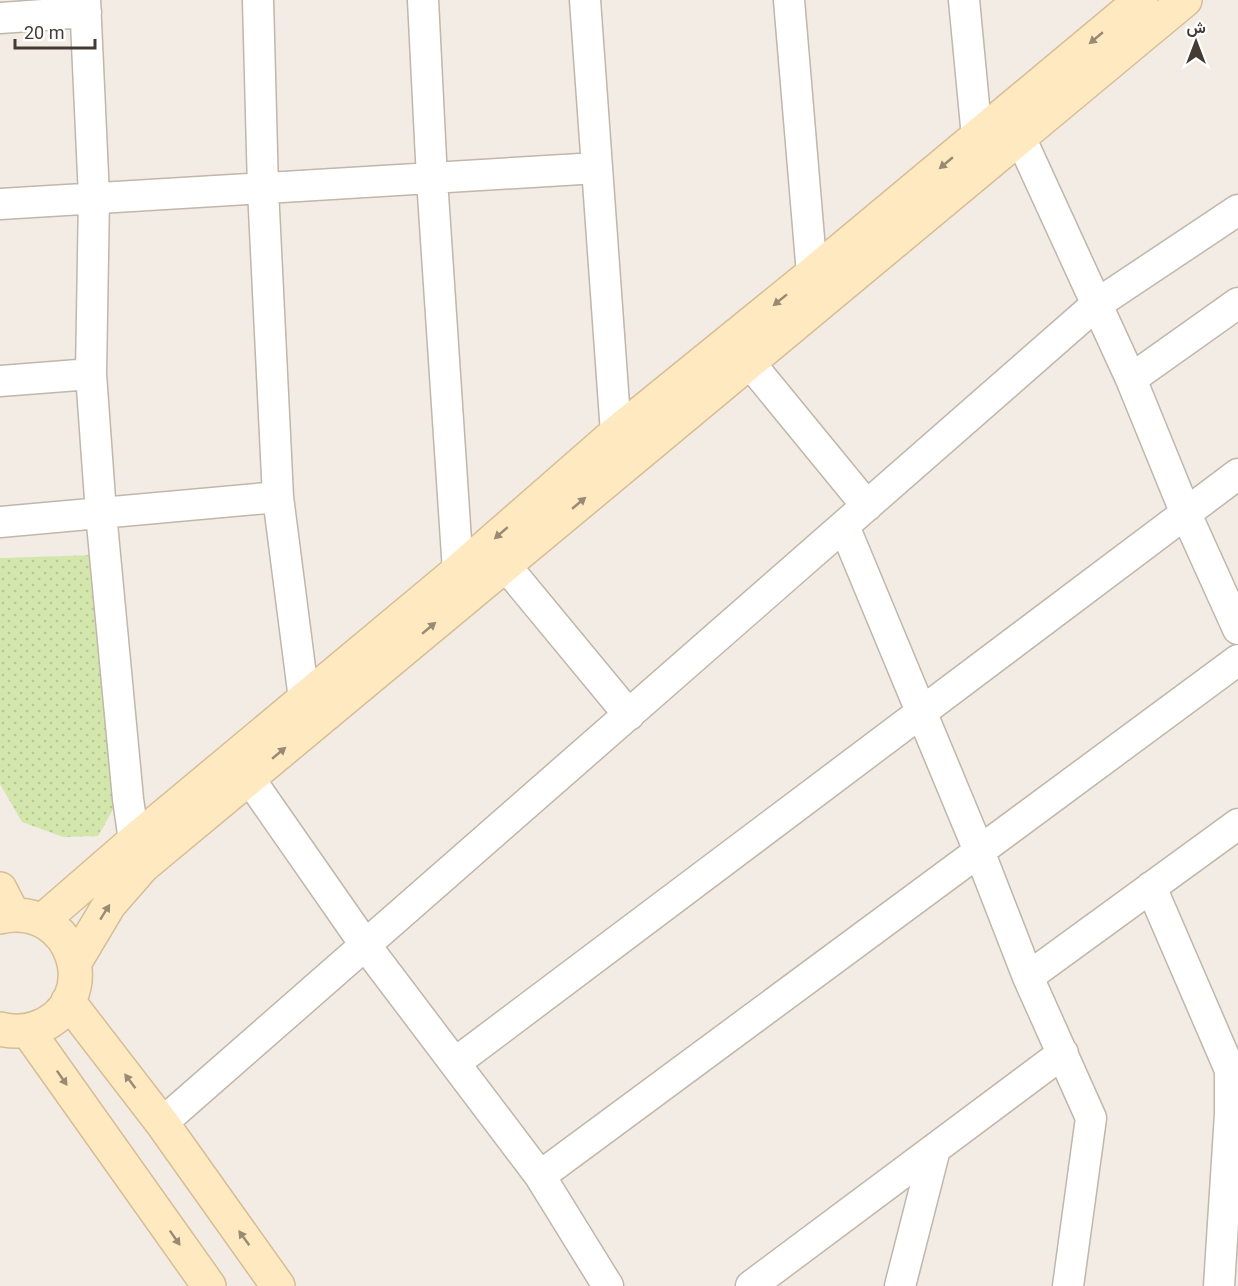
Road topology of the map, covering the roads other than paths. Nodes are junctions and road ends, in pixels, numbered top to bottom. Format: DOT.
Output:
graph roads {
  1 [pos="258,0"];
  2 [pos="423,0"];
  3 [pos="585,0"];
  4 [pos="789,0"];
  5 [pos="964,0"];
  6 [pos="1141,0"];
  7 [pos="1185,0"];
  8 [pos="85,6"];
  9 [pos="0,18"];
  10 [pos="977,137"];
  11 [pos="1020,137"];
  12 [pos="597,168"];
  13 [pos="432,179"];
  14 [pos="263,189"];
  15 [pos="94,197"];
  16 [pos="0,204"];
  17 [pos="1238,210"];
  18 [pos="812,274"];
  19 [pos="1238,303"];
  20 [pos="1097,304"];
  21 [pos="749,362"];
  22 [pos="91,374"];
  23 [pos="1131,379"];
  24 [pos="0,381"];
  25 [pos="616,433"];
  26 [pos="1238,474"];
  27 [pos="278,497"];
  28 [pos="867,506"];
  29 [pos="101,513"];
  30 [pos="1186,514"];
  31 [pos="0,522"];
  32 [pos="844,526"];
  33 [pos="505,565"];
  34 [pos="458,571"];
  35 [pos="1238,629"];
  36 [pos="1238,660"];
  37 [pos="304,699"];
  38 [pos="922,712"];
  39 [pos="629,715"];
  40 [pos="249,778"];
  41 [pos="1238,824"];
  42 [pos="134,841"];
  43 [pos="979,851"];
  44 [pos="1151,887"];
  45 [pos="14,910"];
  46 [pos="366,946"];
  47 [pos="75,962"];
  48 [pos="1028,977"];
  49 [pos="68,1001"];
  50 [pos="14,1030"];
  51 [pos="1063,1053"];
  52 [pos="455,1063"];
  53 [pos="1234,1069"];
  54 [pos="162,1124"];
  55 [pos="935,1149"];
  56 [pos="540,1176"];
  57 [pos="1230,1250"];
  58 [pos="209,1286"];
  59 [pos="279,1286"];
  60 [pos="608,1286"];
  61 [pos="751,1286"];
  62 [pos="900,1286"];
  63 [pos="1068,1286"];
  64 [pos="1219,1286"];
  1 -- 14 [label="street"];
  2 -- 13 [label="street"];
  3 -- 12 [label="street"];
  4 -- 18 [label="street"];
  5 -- 10 [label="street"];
  6 -- 10 [label="main road, one-way"];
  7 -- 11 [label="main road"];
  8 -- 9 [label="street"];
  8 -- 15 [label="street"];
  10 -- 18 [label="main road, one-way"];
  11 -- 20 [label="street"];
  11 -- 21 [label="main road"];
  12 -- 13 [label="street"];
  12 -- 25 [label="street"];
  13 -- 14 [label="street"];
  13 -- 34 [label="street"];
  14 -- 15 [label="street"];
  14 -- 27 [label="street"];
  15 -- 16 [label="street"];
  15 -- 22 [label="street"];
  17 -- 20 [label="street"];
  18 -- 25 [label="main road, one-way"];
  19 -- 23 [label="street"];
  20 -- 23 [label="street"];
  20 -- 28 [label="street"];
  21 -- 28 [label="street"];
  33 -- 21 [label="main road, one-way"];
  22 -- 24 [label="street"];
  22 -- 29 [label="street"];
  23 -- 30 [label="street"];
  25 -- 34 [label="main road, one-way"];
  26 -- 30 [label="street"];
  27 -- 29 [label="street"];
  27 -- 37 [label="street"];
  28 -- 32 [label="street"];
  29 -- 31 [label="street"];
  29 -- 42 [label="street"];
  30 -- 35 [label="street"];
  30 -- 38 [label="street"];
  32 -- 38 [label="street"];
  32 -- 39 [label="street"];
  33 -- 39 [label="street"];
  40 -- 33 [label="main road, one-way"];
  34 -- 37 [label="main road"];
  36 -- 43 [label="street"];
  37 -- 42 [label="main road"];
  38 -- 43 [label="street"];
  38 -- 52 [label="street"];
  39 -- 46 [label="street"];
  40 -- 46 [label="street"];
  47 -- 40 [label="main road, one-way"];
  41 -- 44 [label="street"];
  42 -- 45 [label="main road"];
  43 -- 48 [label="street"];
  43 -- 56 [label="street"];
  44 -- 48 [label="street"];
  44 -- 53 [label="street"];
  45 -- 47 [label="main road"];
  46 -- 52 [label="street"];
  46 -- 54 [label="street"];
  47 -- 49 [label="main road"];
  48 -- 51 [label="street"];
  49 -- 50 [label="main road"];
  54 -- 49 [label="main road, one-way"];
  50 -- 58 [label="main road, one-way"];
  51 -- 55 [label="street"];
  51 -- 63 [label="street"];
  52 -- 56 [label="street"];
  53 -- 57 [label="street"];
  59 -- 54 [label="main road, one-way"];
  55 -- 61 [label="street"];
  55 -- 62 [label="street"];
  56 -- 60 [label="street"];
  57 -- 64 [label="street"];
}
